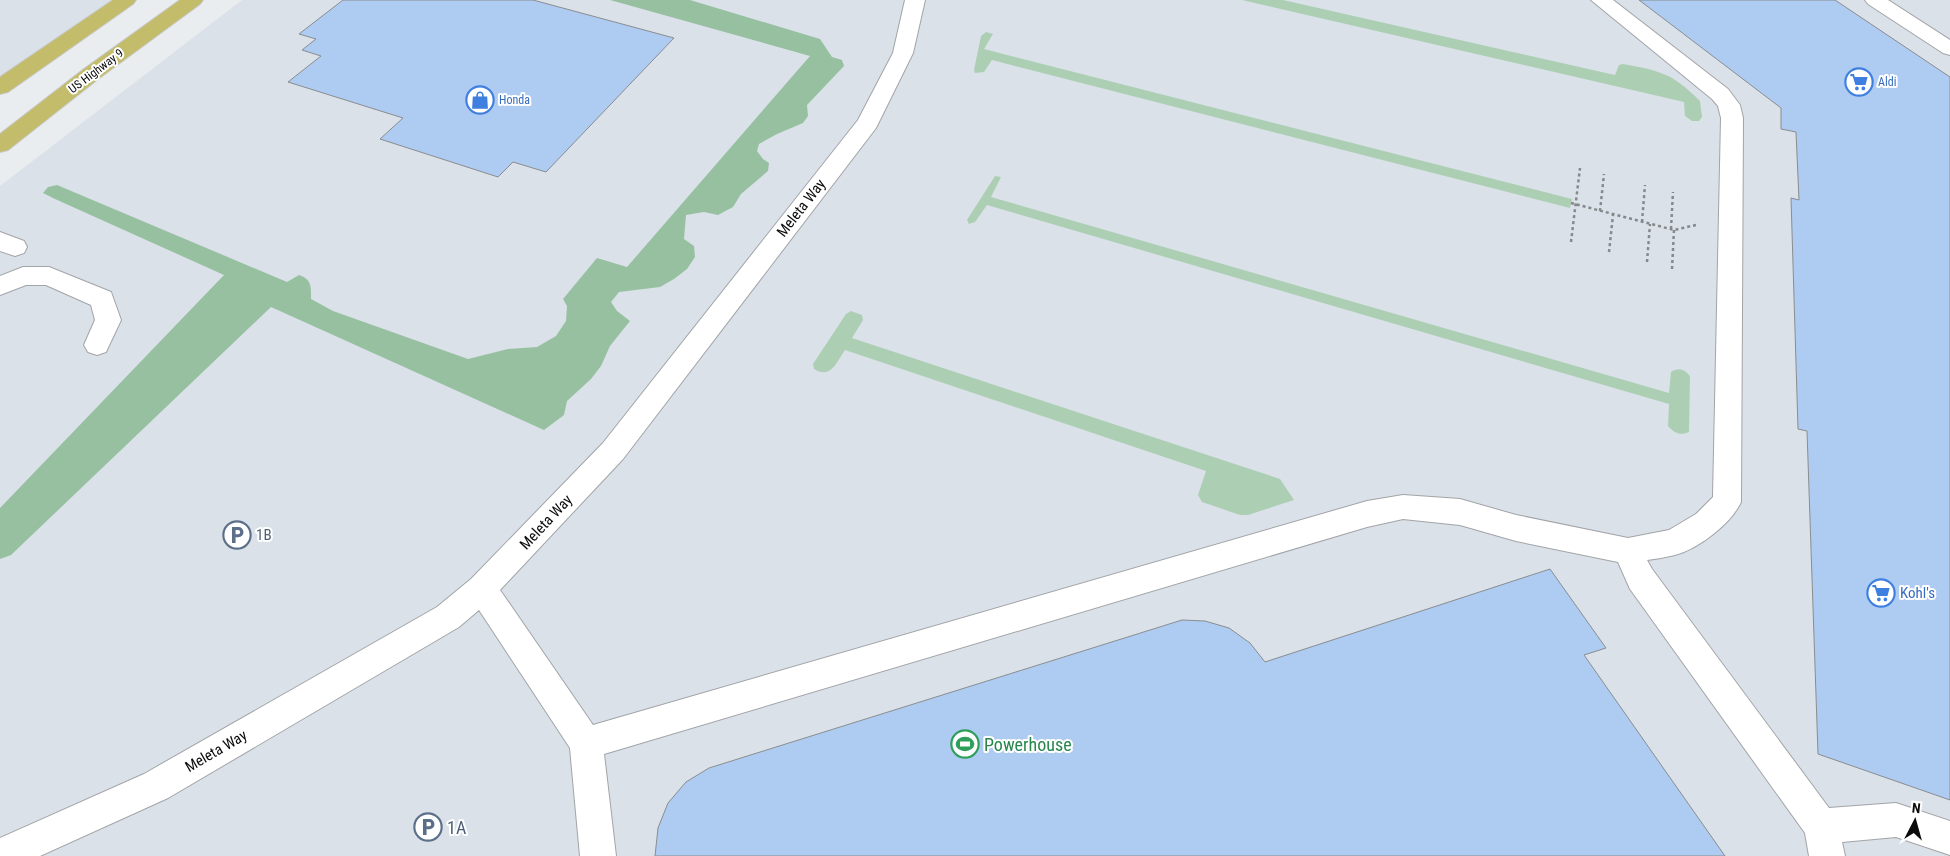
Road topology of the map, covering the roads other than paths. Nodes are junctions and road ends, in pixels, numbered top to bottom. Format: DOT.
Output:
graph roads {
  1 [pos="126,0"];
  2 [pos="193,0"];
  3 [pos="915,0"];
  4 [pos="1601,0"];
  5 [pos="1875,0"];
  6 [pos="1950,49"];
  7 [pos="0,87"];
  8 [pos="0,145"];
  9 [pos="0,286"];
  10 [pos="97,345"];
  11 [pos="1628,550"];
  12 [pos="482,589"];
  13 [pos="586,743"];
  14 [pos="1950,838"];
  15 [pos="1824,841"];
  16 [pos="0,856"];
  17 [pos="598,856"];
  1 -- 7 [label="highway"];
  2 -- 8 [label="highway, US Highway 9"];
  3 -- 12 [label="street, Meleta Way"];
  4 -- 11 [label="street"];
  5 -- 6 [label="street"];
  9 -- 10 [label="street"];
  11 -- 13 [label="street"];
  11 -- 15 [label="street"];
  12 -- 13 [label="street"];
  12 -- 16 [label="street, Meleta Way"];
  13 -- 17 [label="street"];
  14 -- 15 [label="street"];
}
